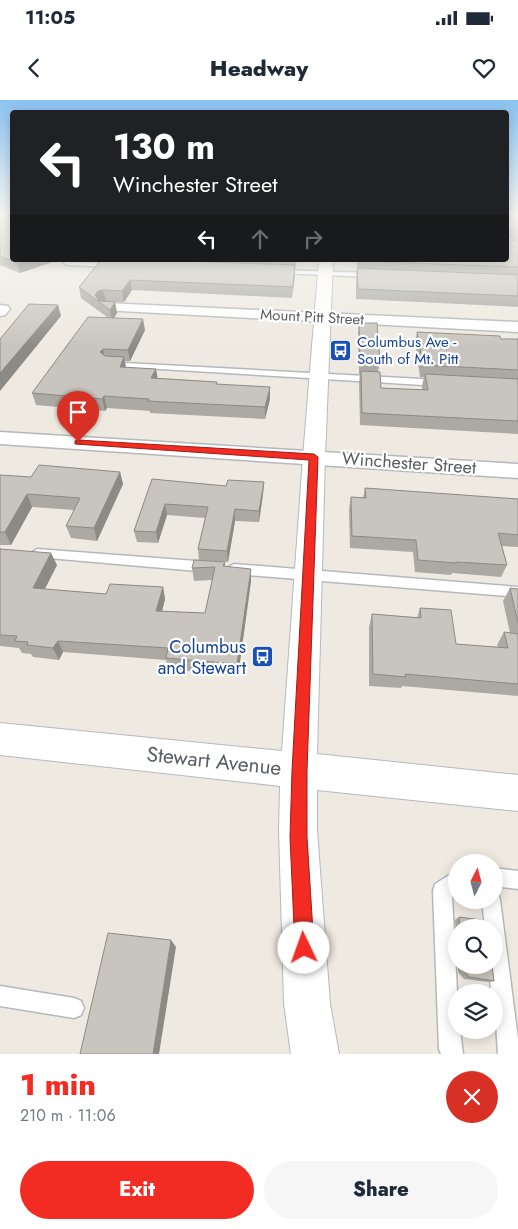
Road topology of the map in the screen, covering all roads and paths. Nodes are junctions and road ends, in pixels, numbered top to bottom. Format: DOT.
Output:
graph roads {
  1 [pos="67,263"];
  2 [pos="117,265"];
  3 [pos="325,267"];
  4 [pos="266,271"];
  5 [pos="383,276"];
  6 [pos="106,307"];
  7 [pos="322,318"];
  8 [pos="518,327"];
  9 [pos="108,364"];
  10 [pos="319,376"];
  11 [pos="448,383"];
  12 [pos="0,438"];
  13 [pos="314,457"];
  14 [pos="518,471"];
  15 [pos="29,553"];
  16 [pos="309,575"];
  17 [pos="518,592"];
  18 [pos="0,738"];
  19 [pos="299,771"];
  20 [pos="518,793"];
  21 [pos="503,878"];
  22 [pos="518,880"];
  23 [pos="448,886"];
  24 [pos="492,909"];
  25 [pos="0,996"];
  26 [pos="74,1008"];
  27 [pos="315,1054"];
  28 [pos="452,1054"];
  29 [pos="508,1054"];
  1 -- 2 [label="lane"];
  3 -- 4 [label="lane"];
  3 -- 5 [label="lane"];
  3 -- 7 [label="main road"];
  6 -- 7 [label="street, Mount Pitt Street"];
  7 -- 8 [label="street, Mount Pitt Street"];
  7 -- 10 [label="main road"];
  9 -- 10 [label="lane"];
  10 -- 11 [label="lane"];
  10 -- 13 [label="main road"];
  12 -- 13 [label="street, Winchester Street"];
  13 -- 14 [label="street, Winchester Street"];
  13 -- 16 [label="main road"];
  15 -- 16 [label="lane"];
  16 -- 17 [label="lane"];
  16 -- 19 [label="main road"];
  18 -- 19 [label="main road, Stewart Avenue"];
  19 -- 20 [label="main road, Stewart Avenue"];
  19 -- 27 [label="main road"];
  21 -- 22 [label="lane"];
  23 -- 28 [label="lane"];
  24 -- 29 [label="lane"];
  25 -- 26 [label="lane"];
}
